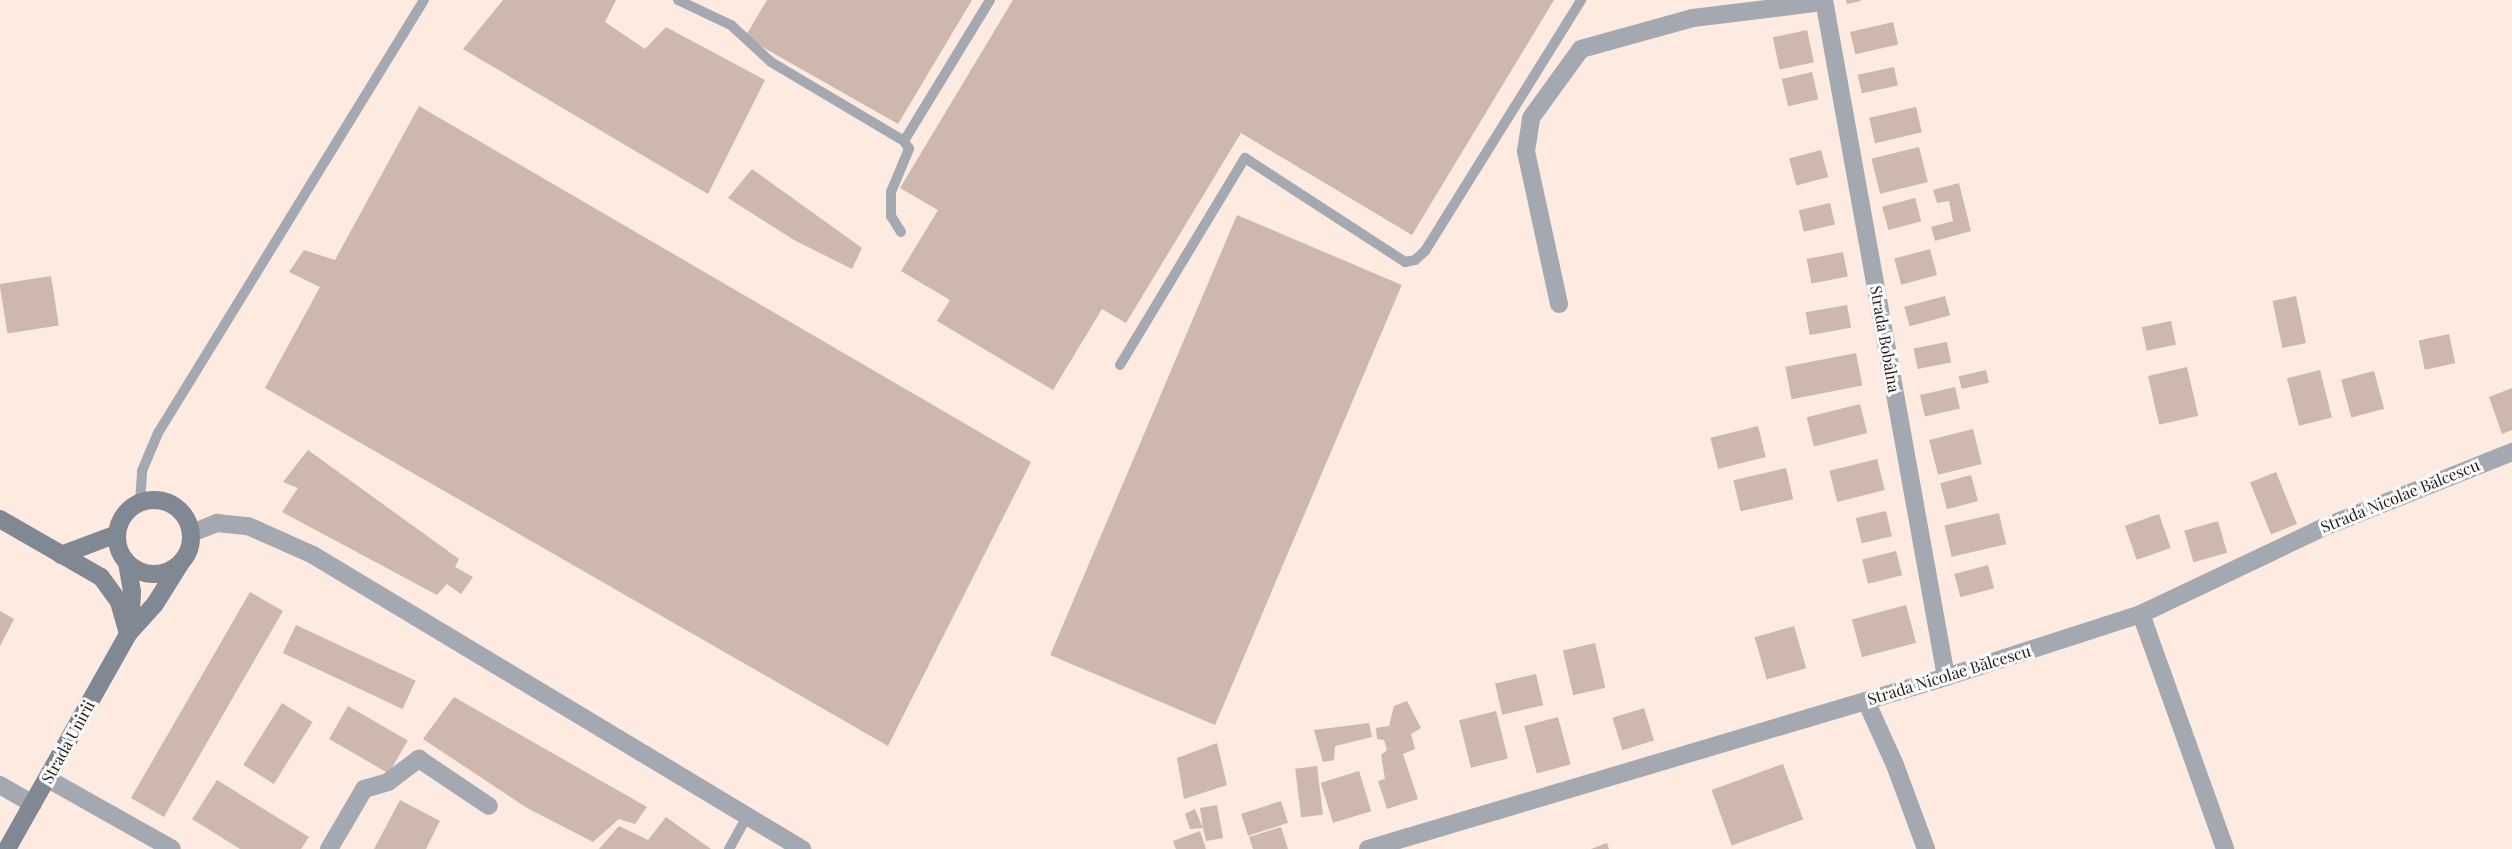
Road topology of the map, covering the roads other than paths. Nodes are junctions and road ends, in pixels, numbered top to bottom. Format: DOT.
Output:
graph roads {
  1 [pos="424,0"];
  2 [pos="678,0"];
  3 [pos="990,0"];
  4 [pos="1581,0"];
  5 [pos="1824,1"];
  6 [pos="904,141"];
  7 [pos="901,232"];
  8 [pos="1559,304"];
  9 [pos="1120,365"];
  10 [pos="2512,452"];
  11 [pos="140,502"];
  12 [pos="0,519"];
  13 [pos="192,533"];
  14 [pos="117,534"];
  15 [pos="61,555"];
  16 [pos="125,560"];
  17 [pos="180,564"];
  18 [pos="89,569"];
  19 [pos="2141,614"];
  20 [pos="128,634"];
  21 [pos="1946,677"];
  22 [pos="1866,701"];
  23 [pos="48,779"];
  24 [pos="0,785"];
  25 [pos="33,804"];
  26 [pos="489,806"];
  27 [pos="747,817"];
  28 [pos="7,849"];
  29 [pos="172,849"];
  30 [pos="329,849"];
  31 [pos="729,849"];
  32 [pos="802,849"];
  33 [pos="1368,849"];
  34 [pos="1926,849"];
  35 [pos="2224,849"];
  1 -- 11 [label="lane"];
  2 -- 6 [label="lane"];
  3 -- 6 [label="lane"];
  4 -- 9 [label="lane"];
  5 -- 8 [label="street"];
  5 -- 21 [label="street, Strada Bobâlna"];
  6 -- 7 [label="lane"];
  10 -- 19 [label="street, Strada Nicolae Bălcescu"];
  11 -- 13 [label="main road"];
  11 -- 14 [label="main road"];
  12 -- 15 [label="main road"];
  13 -- 17 [label="main road"];
  13 -- 27 [label="street"];
  14 -- 15 [label="main road"];
  14 -- 16 [label="main road"];
  15 -- 18 [label="main road"];
  16 -- 17 [label="main road"];
  16 -- 18 [label="main road"];
  16 -- 20 [label="main road, Strada Unirii"];
  17 -- 20 [label="main road, Strada Unirii"];
  18 -- 20 [label="main road"];
  19 -- 21 [label="street, Strada Nicolae Bălcescu"];
  19 -- 35 [label="street"];
  20 -- 23 [label="main road, Strada Unirii"];
  21 -- 22 [label="street, Strada Nicolae Bălcescu"];
  22 -- 33 [label="street, Strada Nicolae Bălcescu"];
  22 -- 34 [label="street"];
  23 -- 25 [label="main road, Strada Unirii"];
  23 -- 29 [label="street"];
  24 -- 25 [label="street"];
  25 -- 28 [label="main road, Strada Unirii"];
  26 -- 30 [label="street"];
  27 -- 31 [label="lane"];
  27 -- 32 [label="street"];
}
